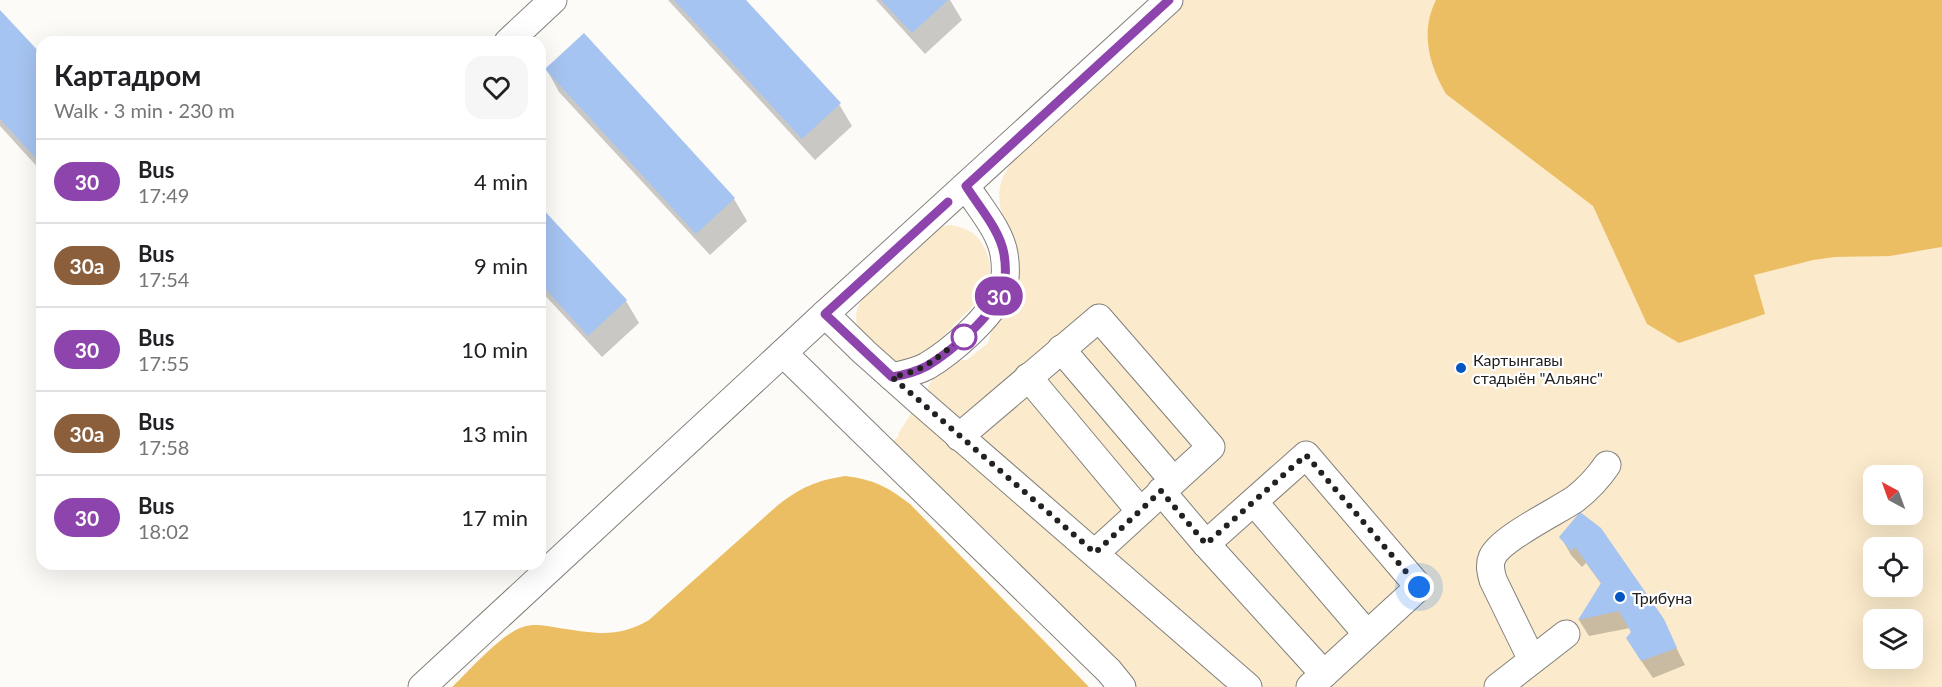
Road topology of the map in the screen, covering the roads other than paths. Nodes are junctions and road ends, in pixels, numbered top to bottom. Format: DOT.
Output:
graph roads {
  1 [pos="554,0"];
  2 [pos="1169,0"];
  3 [pos="515,36"];
  4 [pos="966,186"];
  5 [pos="825,314"];
  6 [pos="1061,349"];
  7 [pos="783,353"];
  8 [pos="892,377"];
  9 [pos="1028,377"];
  10 [pos="959,437"];
  11 [pos="1607,465"];
  12 [pos="1167,486"];
  13 [pos="1254,502"];
  14 [pos="1140,511"];
  15 [pos="1206,544"];
  16 [pos="1095,553"];
  17 [pos="1367,634"];
  18 [pos="1566,634"];
  19 [pos="1532,660"];
  20 [pos="1317,681"];
  21 [pos="422,687"];
  22 [pos="1122,687"];
  23 [pos="1248,687"];
  24 [pos="1498,687"];
  1 -- 3 [label="street"];
  2 -- 4 [label="street"];
  4 -- 5 [label="street"];
  4 -- 8 [label="street"];
  5 -- 7 [label="street"];
  5 -- 8 [label="street"];
  6 -- 9 [label="street"];
  6 -- 12 [label="street"];
  6 -- 12 [label="street"];
  7 -- 21 [label="street"];
  7 -- 22 [label="street"];
  8 -- 10 [label="street"];
  9 -- 10 [label="street"];
  9 -- 14 [label="street"];
  10 -- 16 [label="street"];
  11 -- 19 [label="street"];
  12 -- 14 [label="street"];
  12 -- 15 [label="street"];
  13 -- 15 [label="street"];
  13 -- 17 [label="street"];
  13 -- 17 [label="street"];
  14 -- 16 [label="street"];
  15 -- 20 [label="street"];
  16 -- 23 [label="street"];
  17 -- 20 [label="street"];
  18 -- 19 [label="street"];
  19 -- 24 [label="street"];
}
